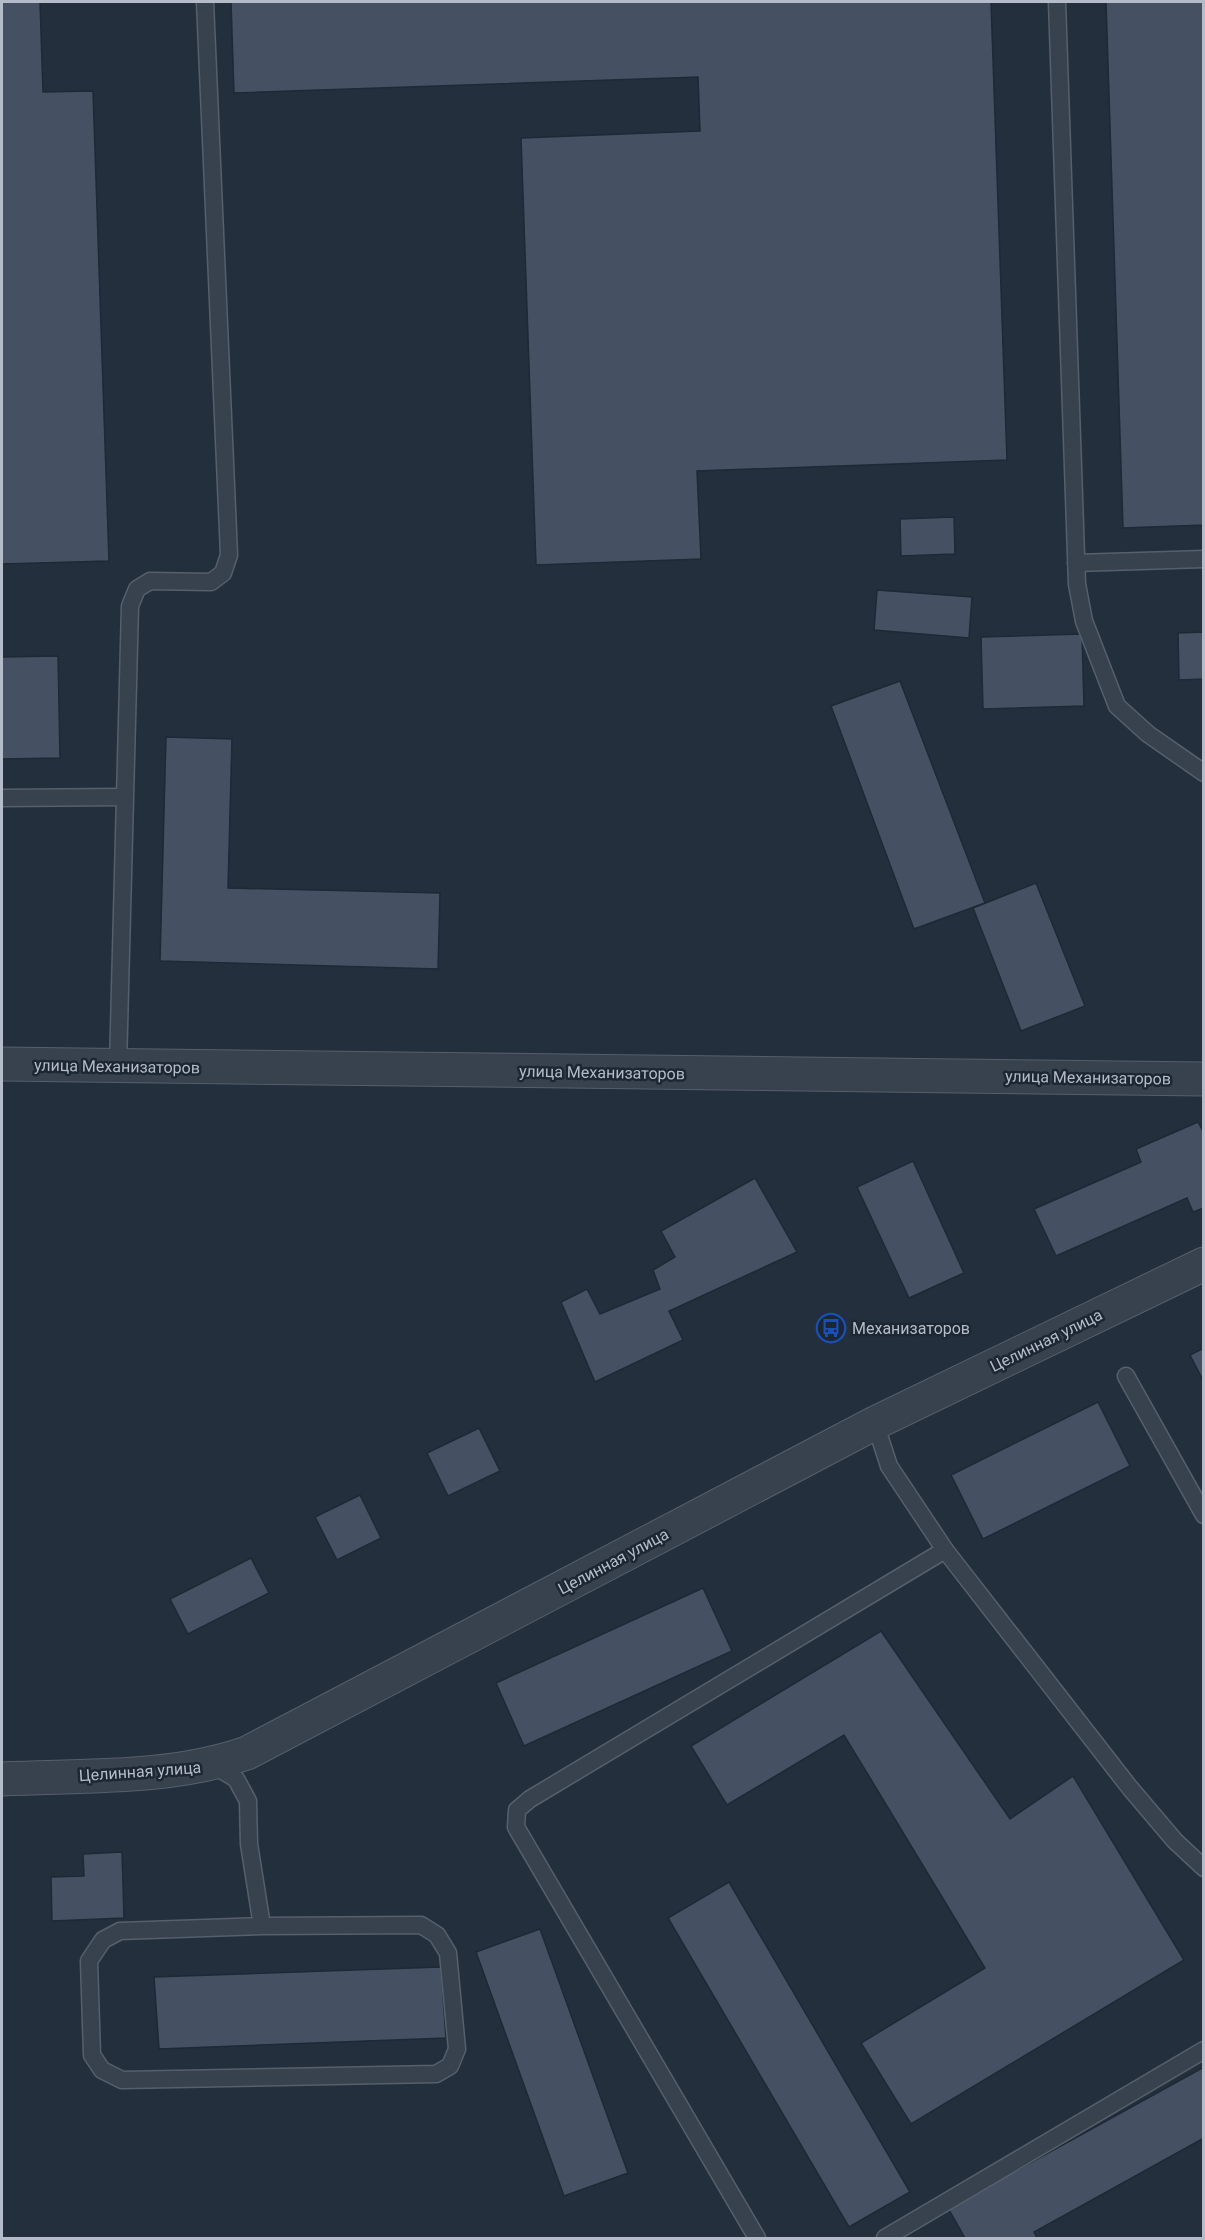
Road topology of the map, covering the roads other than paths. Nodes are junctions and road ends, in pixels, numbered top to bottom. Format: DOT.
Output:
graph roads {
  1 [pos="205,2"];
  2 [pos="1057,2"];
  3 [pos="1203,559"];
  4 [pos="1076,562"];
  5 [pos="1203,773"];
  6 [pos="124,797"];
  7 [pos="2,798"];
  8 [pos="2,1064"];
  9 [pos="118,1066"];
  10 [pos="1203,1079"];
  11 [pos="1203,1264"];
  12 [pos="1126,1376"];
  13 [pos="875,1422"];
  14 [pos="1203,1515"];
  15 [pos="945,1551"];
  16 [pos="213,1765"];
  17 [pos="2,1779"];
  18 [pos="1203,1868"];
  19 [pos="262,1926"];
  20 [pos="1203,2050"];
  21 [pos="757,2238"];
  22 [pos="885,2238"];
  1 -- 6 [label="lane"];
  2 -- 4 [label="lane"];
  3 -- 4 [label="lane"];
  4 -- 5 [label="lane"];
  6 -- 7 [label="lane"];
  6 -- 9 [label="lane"];
  8 -- 9 [label="street, улица Механизаторов"];
  9 -- 10 [label="street, улица Механизаторов"];
  11 -- 13 [label="street, Целинная улица"];
  12 -- 14 [label="lane"];
  13 -- 15 [label="lane"];
  13 -- 16 [label="street, Целинная улица"];
  15 -- 18 [label="lane"];
  15 -- 21 [label="lane"];
  16 -- 17 [label="street, Целинная улица"];
  16 -- 19 [label="lane"];
  19 -- 19 [label="lane"];
  20 -- 22 [label="lane"];
}
